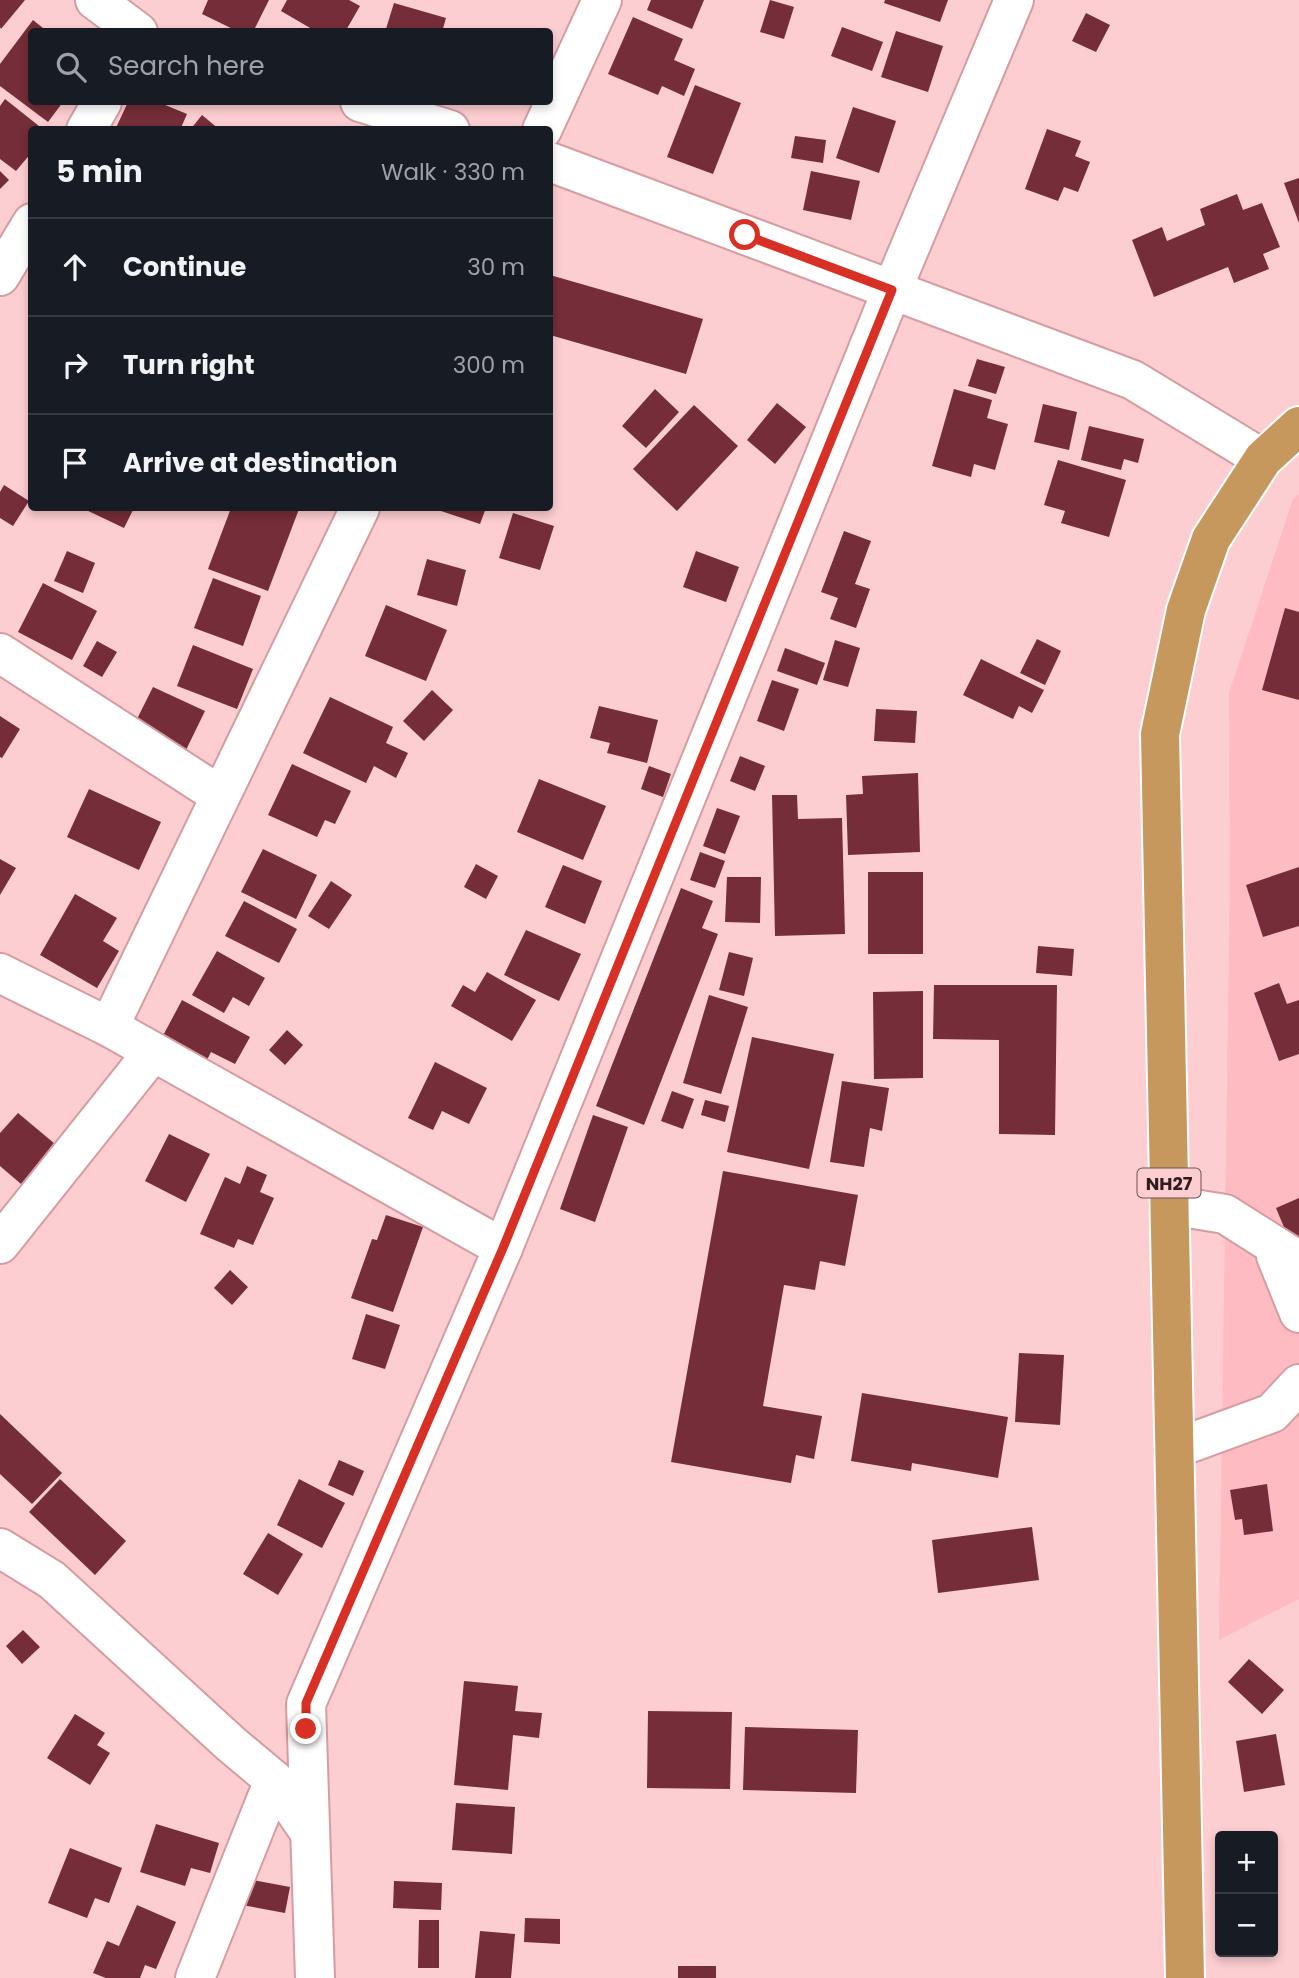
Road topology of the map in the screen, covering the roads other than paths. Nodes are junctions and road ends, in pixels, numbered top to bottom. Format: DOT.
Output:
graph roads {
  1 [pos="95,0"];
  2 [pos="602,0"];
  3 [pos="1014,0"];
  4 [pos="133,28"];
  5 [pos="100,105"];
  6 [pos="370,105"];
  7 [pos="88,126"];
  8 [pos="437,126"];
  9 [pos="544,126"];
  10 [pos="553,163"];
  11 [pos="28,230"];
  12 [pos="0,276"];
  13 [pos="892,290"];
  14 [pos="1299,426"];
  15 [pos="1262,459"];
  16 [pos="359,511"];
  17 [pos="0,653"];
  18 [pos="204,785"];
  19 [pos="0,973"];
  20 [pos="109,1027"];
  21 [pos="153,1052"];
  22 [pos="1169,1205"];
  23 [pos="0,1244"];
  24 [pos="503,1248"];
  25 [pos="1299,1261"];
  26 [pos="1299,1267"];
  27 [pos="1299,1313"];
  28 [pos="1299,1384"];
  29 [pos="1174,1449"];
  30 [pos="0,1548"];
  31 [pos="274,1780"];
  32 [pos="310,1833"];
  33 [pos="195,1978"];
  34 [pos="315,1978"];
  35 [pos="1185,1978"];
  1 -- 4 [label="street"];
  2 -- 9 [label="street"];
  3 -- 13 [label="street"];
  5 -- 7 [label="street"];
  6 -- 8 [label="street"];
  10 -- 13 [label="street"];
  11 -- 12 [label="street"];
  13 -- 15 [label="street"];
  13 -- 24 [label="street"];
  14 -- 15 [label="highway, NH27"];
  15 -- 22 [label="highway, NH27"];
  16 -- 20 [label="street"];
  17 -- 18 [label="street"];
  19 -- 20 [label="street"];
  20 -- 21 [label="street"];
  21 -- 23 [label="street"];
  21 -- 24 [label="street"];
  22 -- 25 [label="street"];
  22 -- 29 [label="highway, NH27"];
  24 -- 32 [label="street"];
  26 -- 27 [label="street"];
  28 -- 29 [label="street"];
  29 -- 35 [label="highway, NH27"];
  30 -- 31 [label="street"];
  31 -- 32 [label="street"];
  31 -- 33 [label="street"];
  32 -- 34 [label="street"];
}
